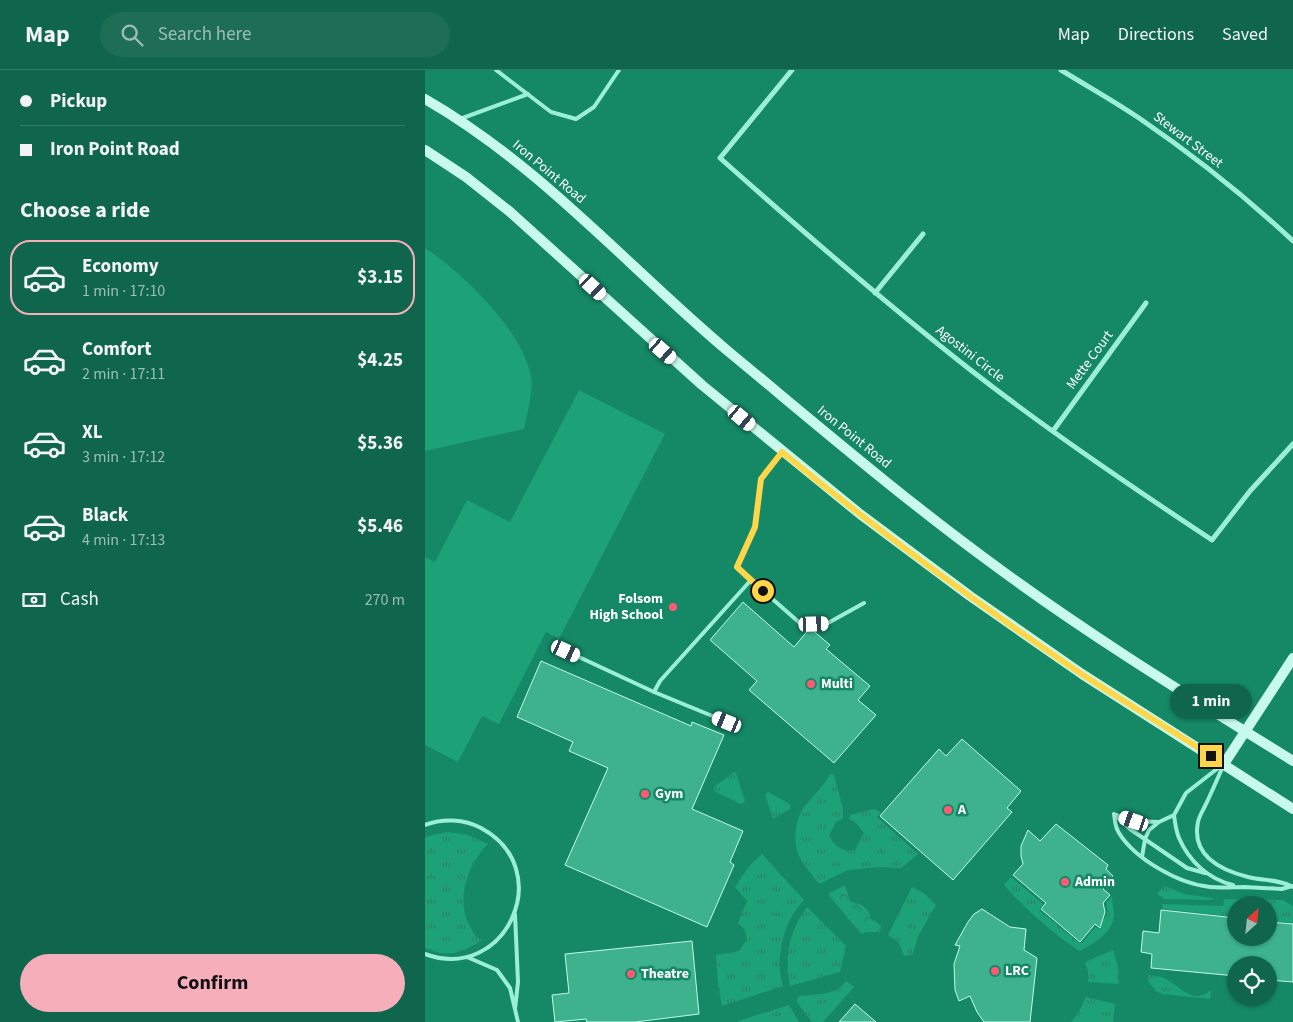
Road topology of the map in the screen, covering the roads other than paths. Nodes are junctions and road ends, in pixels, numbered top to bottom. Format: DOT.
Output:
graph roads {
  1 [pos="497,70"];
  2 [pos="619,70"];
  3 [pos="792,70"];
  4 [pos="1061,70"];
  5 [pos="528,94"];
  6 [pos="425,100"];
  7 [pos="459,120"];
  8 [pos="425,150"];
  9 [pos="923,234"];
  10 [pos="1293,241"];
  11 [pos="875,293"];
  12 [pos="1146,303"];
  13 [pos="1053,431"];
  14 [pos="1293,444"];
  15 [pos="782,452"];
  16 [pos="751,580"];
  17 [pos="864,603"];
  18 [pos="566,651"];
  19 [pos="1293,658"];
  20 [pos="654,692"];
  21 [pos="727,722"];
  22 [pos="1244,731"];
  23 [pos="1293,761"];
  24 [pos="1224,764"];
  25 [pos="1293,809"];
  26 [pos="1114,814"];
  27 [pos="1174,815"];
  28 [pos="1159,822"];
  29 [pos="425,825"];
  30 [pos="1145,839"];
  31 [pos="1142,857"];
  32 [pos="1205,873"];
  33 [pos="1245,887"];
  34 [pos="1292,887"];
  35 [pos="515,912"];
  36 [pos="425,954"];
  37 [pos="467,957"];
  38 [pos="515,1009"];
  39 [pos="518,1022"];
  1 -- 5 [label="lane"];
  2 -- 5 [label="lane"];
  3 -- 11 [label="street, Agostini Circle"];
  4 -- 10 [label="street, Stewart Street"];
  5 -- 7 [label="lane"];
  6 -- 7 [label="main road, Iron Point Road"];
  7 -- 22 [label="main road, Iron Point Road"];
  8 -- 15 [label="main road"];
  9 -- 11 [label="street"];
  11 -- 13 [label="street, Agostini Circle"];
  12 -- 13 [label="street, Mette Court"];
  13 -- 14 [label="street, Agostini Circle"];
  15 -- 16 [label="lane"];
  15 -- 24 [label="main road"];
  16 -- 17 [label="lane"];
  16 -- 20 [label="lane"];
  18 -- 20 [label="lane"];
  19 -- 22 [label="main road"];
  20 -- 21 [label="lane"];
  22 -- 23 [label="main road, Iron Point Road"];
  22 -- 24 [label="main road"];
  24 -- 25 [label="main road"];
  24 -- 27 [label="lane"];
  24 -- 34 [label="lane"];
  26 -- 28 [label="lane"];
  26 -- 30 [label="lane"];
  26 -- 31 [label="lane"];
  27 -- 28 [label="lane"];
  27 -- 32 [label="lane"];
  28 -- 30 [label="lane"];
  29 -- 35 [label="lane"];
  30 -- 31 [label="lane"];
  30 -- 32 [label="lane"];
  31 -- 33 [label="lane"];
  32 -- 33 [label="lane"];
  33 -- 34 [label="lane"];
  35 -- 37 [label="lane"];
  35 -- 38 [label="lane"];
  36 -- 37 [label="lane"];
  37 -- 38 [label="lane"];
  38 -- 39 [label="lane"];
}
